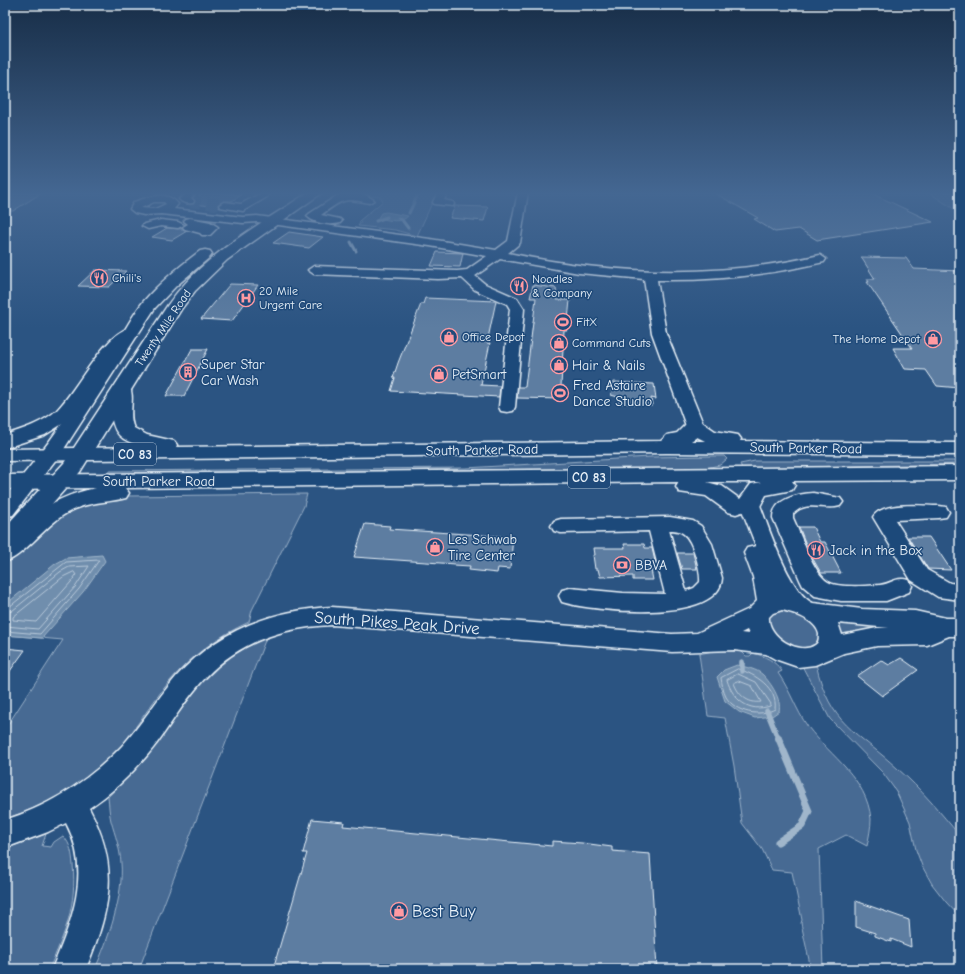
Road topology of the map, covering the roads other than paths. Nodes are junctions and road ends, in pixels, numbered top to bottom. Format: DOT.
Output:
graph roads {
  1 [pos="230,237"];
  2 [pos="252,237"];
  3 [pos="390,237"];
  4 [pos="515,237"];
  5 [pos="498,255"];
  6 [pos="820,259"];
  7 [pos="314,270"];
  8 [pos="466,274"];
  9 [pos="650,274"];
  10 [pos="130,333"];
  11 [pos="122,390"];
  12 [pos="507,407"];
  13 [pos="695,426"];
  14 [pos="5,442"];
  15 [pos="667,447"];
  16 [pos="758,447"];
  17 [pos="888,449"];
  18 [pos="960,449"];
  19 [pos="220,453"];
  20 [pos="81,454"];
  21 [pos="5,455"];
  22 [pos="51,455"];
  23 [pos="950,473"];
  24 [pos="724,476"];
  25 [pos="455,478"];
  26 [pos="190,480"];
  27 [pos="5,482"];
  28 [pos="30,482"];
  29 [pos="60,482"];
  30 [pos="833,502"];
  31 [pos="743,506"];
  32 [pos="5,510"];
  33 [pos="939,512"];
  34 [pos="657,524"];
  35 [pos="561,526"];
  36 [pos="5,542"];
  37 [pos="5,554"];
  38 [pos="901,586"];
  39 [pos="960,592"];
  40 [pos="570,596"];
  41 [pos="678,601"];
  42 [pos="805,608"];
  43 [pos="763,610"];
  44 [pos="953,627"];
  45 [pos="701,642"];
  46 [pos="769,645"];
  47 [pos="825,650"];
  48 [pos="72,804"];
  49 [pos="5,834"];
  50 [pos="69,969"];
  1 -- 10 [label="main road, Twenty Mile Road"];
  2 -- 11 [label="main road, Twenty Mile Road"];
  3 -- 5 [label="street"];
  4 -- 5 [label="street"];
  5 -- 8 [label="street"];
  5 -- 9 [label="street"];
  6 -- 9 [label="street"];
  7 -- 8 [label="street"];
  8 -- 12 [label="street"];
  9 -- 13 [label="street"];
  10 -- 14 [label="main road"];
  10 -- 22 [label="main road, Twenty Mile Road"];
  11 -- 19 [label="main road"];
  11 -- 20 [label="main road, Twenty Mile Road"];
  13 -- 15 [label="main road, CO 83"];
  13 -- 16 [label="main road, CO 83"];
  15 -- 16 [label="main road, South Parker Road / CO 83"];
  15 -- 19 [label="main road, South Parker Road / CO 83"];
  16 -- 17 [label="main road, South Parker Road / CO 83"];
  17 -- 18 [label="main road, South Parker Road / CO 83"];
  17 -- 24 [label="main road"];
  19 -- 20 [label="main road, South Parker Road / CO 83"];
  20 -- 22 [label="main road, South Parker Road / CO 83"];
  20 -- 29 [label="main road, Twenty Mile Road"];
  21 -- 22 [label="main road, South Parker Road / CO 83"];
  22 -- 28 [label="main road, Twenty Mile Road"];
  23 -- 24 [label="main road, South Parker Road / CO 83"];
  23 -- 31 [label="main road"];
  24 -- 25 [label="main road, South Parker Road / CO 83"];
  24 -- 31 [label="main road"];
  25 -- 26 [label="main road, South Parker Road / CO 83"];
  25 -- 31 [label="main road"];
  26 -- 29 [label="main road, South Parker Road / CO 83"];
  26 -- 37 [label="main road"];
  27 -- 28 [label="main road, South Parker Road / CO 83"];
  28 -- 29 [label="main road, South Parker Road / CO 83"];
  28 -- 32 [label="main road, Twenty Mile Road"];
  29 -- 36 [label="main road, Twenty Mile Road"];
  30 -- 38 [label="street"];
  31 -- 42 [label="street"];
  31 -- 43 [label="street"];
  33 -- 39 [label="street"];
  34 -- 35 [label="street"];
  34 -- 41 [label="street"];
  34 -- 41 [label="street"];
  40 -- 41 [label="street"];
  42 -- 43 [label="street"];
  42 -- 44 [label="street"];
  42 -- 47 [label="street"];
  43 -- 45 [label="street, South Pikes Peak Drive"];
  43 -- 46 [label="street"];
  44 -- 47 [label="street"];
  45 -- 46 [label="street, South Pikes Peak Drive"];
  45 -- 48 [label="street, South Pikes Peak Drive"];
  46 -- 47 [label="street"];
  48 -- 49 [label="street, South Pikes Peak Drive"];
  48 -- 50 [label="street"];
}
